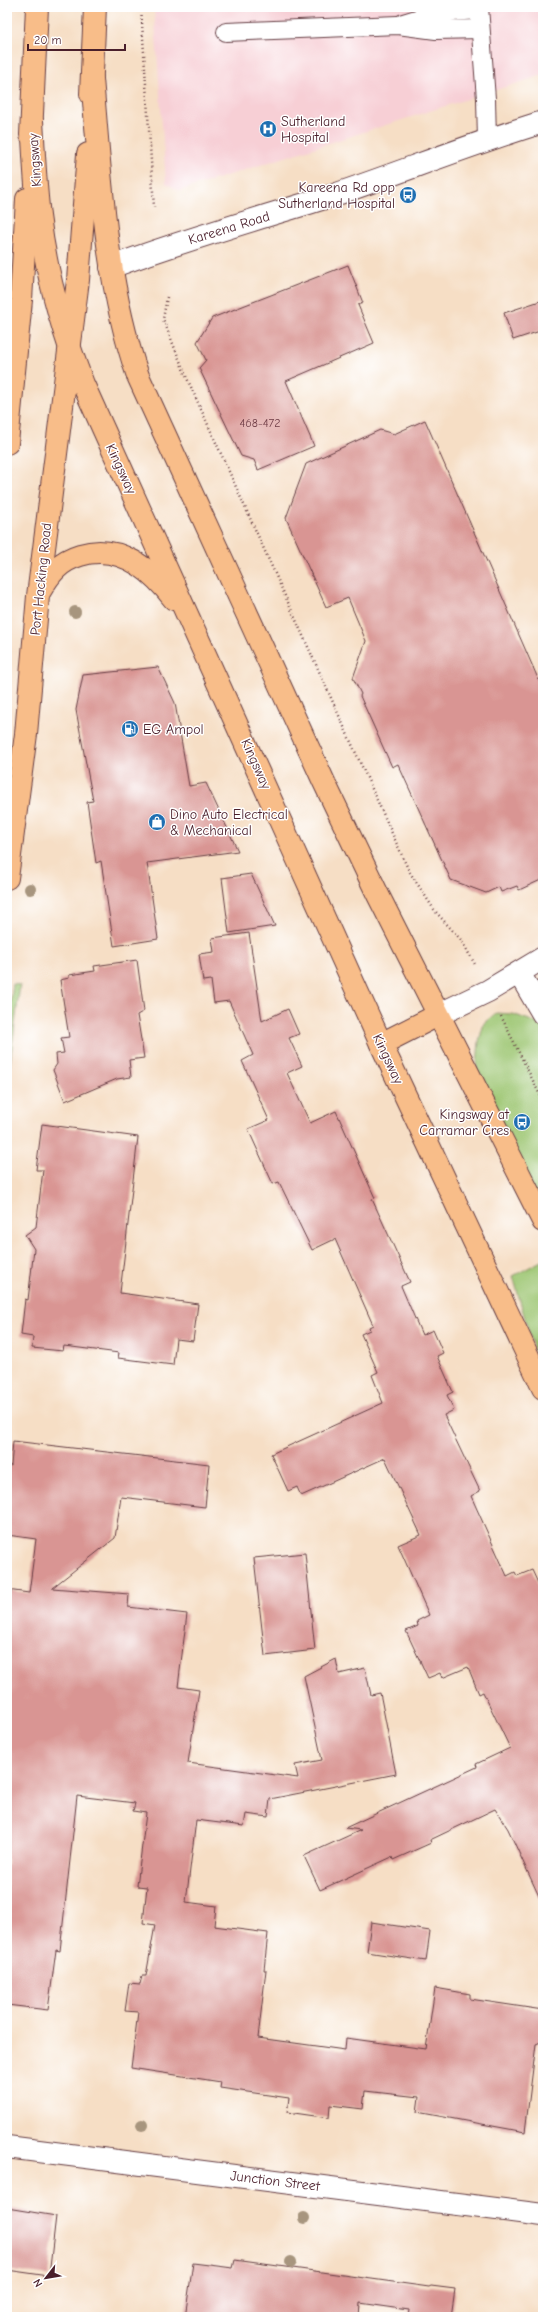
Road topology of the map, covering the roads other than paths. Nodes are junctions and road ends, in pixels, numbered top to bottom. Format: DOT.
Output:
graph roads {
  1 [pos="37,7"];
  2 [pos="95,7"];
  3 [pos="479,8"];
  4 [pos="398,24"];
  5 [pos="480,29"];
  6 [pos="226,32"];
  7 [pos="92,79"];
  8 [pos="32,121"];
  9 [pos="543,122"];
  10 [pos="486,140"];
  11 [pos="111,267"];
  12 [pos="78,280"];
  13 [pos="53,289"];
  14 [pos="14,302"];
  15 [pos="69,348"];
  16 [pos="7,443"];
  17 [pos="38,596"];
  18 [pos="193,624"];
  19 [pos="7,878"];
  20 [pos="543,958"];
  21 [pos="519,973"];
  22 [pos="543,1014"];
  23 [pos="438,1015"];
  24 [pos="381,1044"];
  25 [pos="543,1221"];
  26 [pos="543,1388"];
  27 [pos="7,2147"];
  28 [pos="543,2215"];
  1 -- 8 [label="main road, Kingsway"];
  2 -- 7 [label="main road"];
  3 -- 4 [label="lane"];
  3 -- 5 [label="lane"];
  4 -- 5 [label="lane"];
  4 -- 6 [label="lane"];
  5 -- 10 [label="lane"];
  7 -- 11 [label="main road"];
  7 -- 12 [label="main road"];
  8 -- 13 [label="main road, Kingsway"];
  8 -- 14 [label="main road, Kingsway"];
  9 -- 10 [label="street, Kareena Road"];
  10 -- 11 [label="street, Kareena Road"];
  11 -- 12 [label="main road, Kareena Road"];
  11 -- 23 [label="main road"];
  12 -- 13 [label="main road, Kareena Road"];
  12 -- 15 [label="main road, Port Hacking Road"];
  13 -- 14 [label="main road, Kareena Road"];
  13 -- 15 [label="main road, Kingsway"];
  14 -- 16 [label="main road"];
  15 -- 17 [label="main road, Port Hacking Road"];
  15 -- 18 [label="main road, Kingsway"];
  17 -- 18 [label="main road"];
  17 -- 19 [label="main road, Port Hacking Road"];
  18 -- 24 [label="main road, Kingsway"];
  20 -- 21 [label="street"];
  21 -- 22 [label="street"];
  21 -- 23 [label="street"];
  23 -- 24 [label="main road"];
  23 -- 25 [label="main road"];
  24 -- 26 [label="main road, Kingsway"];
  27 -- 28 [label="street, Junction Street"];
}
